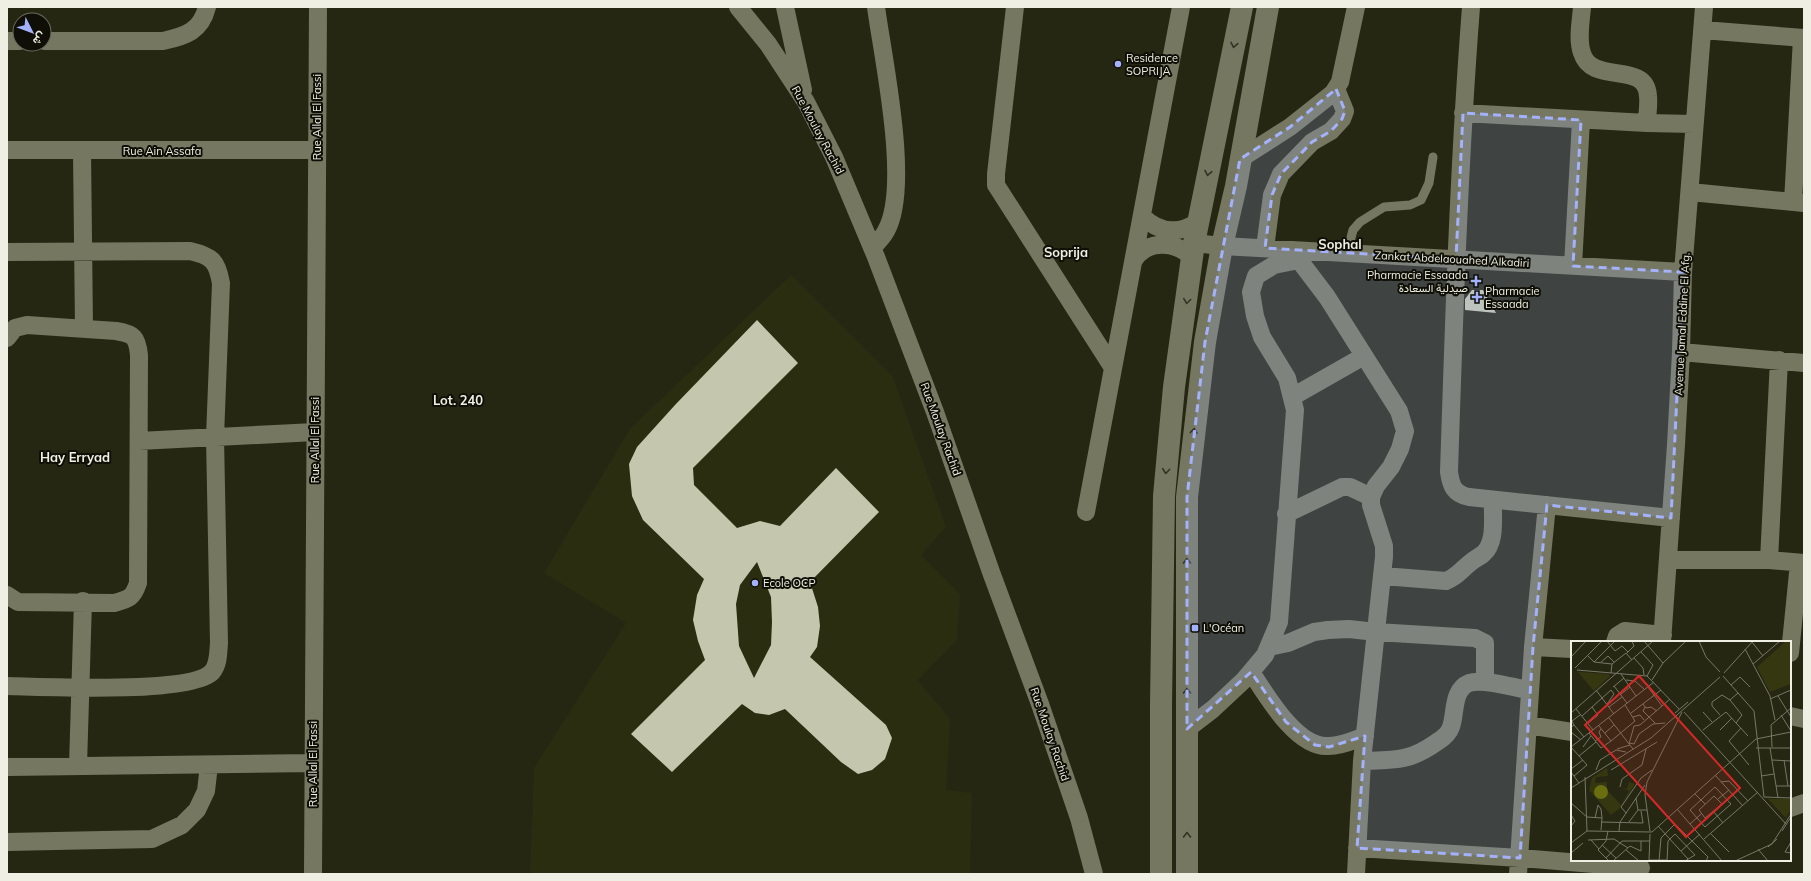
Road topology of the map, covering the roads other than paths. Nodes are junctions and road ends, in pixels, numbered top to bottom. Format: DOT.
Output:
graph roads {
  1 [pos="207,7"];
  2 [pos="318,7"];
  3 [pos="738,7"];
  4 [pos="785,7"];
  5 [pos="876,7"];
  6 [pos="1015,7"];
  7 [pos="1181,7"];
  8 [pos="1242,7"];
  9 [pos="1268,7"];
  10 [pos="1356,7"];
  11 [pos="1471,7"];
  12 [pos="1582,7"];
  13 [pos="1704,7"];
  14 [pos="1703,30"];
  15 [pos="1803,38"];
  16 [pos="52,41"];
  17 [pos="1336,89"];
  18 [pos="806,102"];
  19 [pos="1463,113"];
  20 [pos="1581,120"];
  21 [pos="1646,123"];
  22 [pos="1694,124"];
  23 [pos="7,150"];
  24 [pos="317,150"];
  25 [pos="82,151"];
  26 [pos="1433,157"];
  27 [pos="1240,159"];
  28 [pos="1690,192"];
  29 [pos="1798,203"];
  30 [pos="1142,216"];
  31 [pos="1198,222"];
  32 [pos="1222,246"];
  33 [pos="872,248"];
  34 [pos="1265,248"];
  35 [pos="1193,250"];
  36 [pos="7,252"];
  37 [pos="82,252"];
  38 [pos="1347,253"];
  39 [pos="1293,255"];
  40 [pos="1456,259"];
  41 [pos="1134,260"];
  42 [pos="1573,266"];
  43 [pos="1683,272"];
  44 [pos="84,328"];
  45 [pos="7,338"];
  46 [pos="1681,352"];
  47 [pos="1364,356"];
  48 [pos="1779,360"];
  49 [pos="1804,363"];
  50 [pos="1113,368"];
  51 [pos="1292,397"];
  52 [pos="315,432"];
  53 [pos="216,437"];
  54 [pos="139,441"];
  55 [pos="1371,497"];
  56 [pos="1492,500"];
  57 [pos="1547,505"];
  58 [pos="1086,512"];
  59 [pos="1286,514"];
  60 [pos="1671,518"];
  61 [pos="1668,560"];
  62 [pos="1769,560"];
  63 [pos="1802,563"];
  64 [pos="1383,576"];
  65 [pos="7,595"];
  66 [pos="83,602"];
  67 [pos="1376,632"];
  68 [pos="1662,638"];
  69 [pos="1615,641"];
  70 [pos="1791,646"];
  71 [pos="1533,647"];
  72 [pos="1268,648"];
  73 [pos="1571,649"];
  74 [pos="1251,672"];
  75 [pos="1485,682"];
  76 [pos="7,686"];
  77 [pos="80,689"];
  78 [pos="1530,690"];
  79 [pos="1791,716"];
  80 [pos="1804,719"];
  81 [pos="1528,725"];
  82 [pos="1187,729"];
  83 [pos="1571,732"];
  84 [pos="1365,736"];
  85 [pos="1362,761"];
  86 [pos="313,763"];
  87 [pos="210,765"];
  88 [pos="78,766"];
  89 [pos="7,768"];
  90 [pos="1804,803"];
  91 [pos="1791,808"];
  92 [pos="7,842"];
  93 [pos="1357,848"];
  94 [pos="1519,866"];
  95 [pos="1641,867"];
  96 [pos="313,874"];
  97 [pos="1094,874"];
  98 [pos="1161,874"];
  99 [pos="1187,874"];
  100 [pos="1356,874"];
  1 -- 16 [label="street"];
  2 -- 24 [label="street, Rue Allal El Fassi"];
  3 -- 18 [label="street, Rue Moulay Rachid"];
  4 -- 18 [label="street"];
  5 -- 33 [label="street"];
  6 -- 50 [label="street"];
  7 -- 30 [label="street"];
  8 -- 31 [label="main road, one-way"];
  9 -- 27 [label="main road"];
  10 -- 17 [label="street"];
  11 -- 19 [label="street"];
  12 -- 21 [label="street"];
  13 -- 14 [label="street, Avenue Jamal Eddine El Afg."];
  14 -- 15 [label="street"];
  14 -- 22 [label="street, Avenue Jamal Eddine El Afg."];
  15 -- 29 [label="street"];
  17 -- 27 [label="street"];
  17 -- 34 [label="street"];
  18 -- 33 [label="street, Rue Moulay Rachid"];
  19 -- 20 [label="street"];
  19 -- 40 [label="street"];
  20 -- 21 [label="street"];
  20 -- 42 [label="street"];
  21 -- 22 [label="street"];
  22 -- 28 [label="street, Avenue Jamal Eddine El Afg."];
  23 -- 25 [label="street, Rue Ain Assafa"];
  24 -- 25 [label="street, Rue Ain Assafa"];
  24 -- 52 [label="street, Rue Allal El Fassi"];
  25 -- 37 [label="street"];
  26 -- 38 [label="lane"];
  27 -- 32 [label="main road"];
  28 -- 29 [label="street"];
  28 -- 43 [label="street, Avenue Jamal Eddine El Afg."];
  30 -- 31 [label="street"];
  30 -- 41 [label="street"];
  31 -- 35 [label="main road"];
  32 -- 34 [label="street, Zankat Abdelaouahed Alkadiri"];
  32 -- 35 [label="street, Zankat Abdelaouahed Alkadiri"];
  82 -- 32 [label="main road, one-way"];
  33 -- 97 [label="street, Rue Moulay Rachid"];
  34 -- 39 [label="street, Zankat Abdelaouahed Alkadiri"];
  35 -- 41 [label="street"];
  35 -- 98 [label="main road, one-way"];
  36 -- 37 [label="street"];
  37 -- 44 [label="street"];
  37 -- 53 [label="street"];
  38 -- 39 [label="street, Zankat Abdelaouahed Alkadiri"];
  38 -- 40 [label="street, Zankat Abdelaouahed Alkadiri"];
  39 -- 47 [label="street"];
  39 -- 51 [label="street"];
  40 -- 42 [label="street, Zankat Abdelaouahed Alkadiri"];
  40 -- 56 [label="street"];
  41 -- 50 [label="street"];
  42 -- 43 [label="street, Zankat Abdelaouahed Alkadiri"];
  43 -- 46 [label="street, Avenue Jamal Eddine El Afg."];
  44 -- 45 [label="street"];
  44 -- 54 [label="street"];
  46 -- 48 [label="street"];
  46 -- 60 [label="street, Avenue Jamal Eddine El Afg."];
  47 -- 51 [label="street"];
  47 -- 55 [label="street"];
  48 -- 49 [label="street"];
  48 -- 62 [label="street"];
  50 -- 58 [label="street"];
  51 -- 59 [label="street"];
  52 -- 53 [label="street"];
  52 -- 86 [label="street, Rue Allal El Fassi"];
  53 -- 54 [label="street"];
  53 -- 77 [label="street"];
  54 -- 66 [label="street"];
  55 -- 59 [label="street"];
  55 -- 64 [label="street"];
  56 -- 57 [label="street"];
  56 -- 64 [label="street"];
  57 -- 60 [label="street"];
  57 -- 71 [label="street"];
  59 -- 72 [label="street"];
  60 -- 61 [label="street, Avenue Jamal Eddine El Afg."];
  61 -- 62 [label="street"];
  61 -- 68 [label="street, Avenue Jamal Eddine El Afg."];
  62 -- 63 [label="street"];
  63 -- 70 [label="street"];
  64 -- 67 [label="street"];
  65 -- 66 [label="street"];
  66 -- 77 [label="street"];
  67 -- 72 [label="street"];
  67 -- 75 [label="street"];
  67 -- 84 [label="street"];
  68 -- 69 [label="street"];
  71 -- 73 [label="street"];
  71 -- 78 [label="street"];
  72 -- 74 [label="street"];
  74 -- 82 [label="street"];
  74 -- 84 [label="street"];
  75 -- 78 [label="street"];
  75 -- 85 [label="street"];
  76 -- 77 [label="street"];
  77 -- 88 [label="street"];
  78 -- 81 [label="street"];
  79 -- 80 [label="street"];
  81 -- 83 [label="street"];
  81 -- 94 [label="street"];
  99 -- 82 [label="main road, one-way"];
  84 -- 85 [label="street"];
  85 -- 93 [label="street"];
  86 -- 87 [label="street"];
  86 -- 96 [label="street, Rue Allal El Fassi"];
  87 -- 88 [label="street"];
  87 -- 92 [label="street"];
  88 -- 89 [label="street"];
  90 -- 91 [label="street"];
  93 -- 94 [label="street"];
  93 -- 100 [label="street"];
  94 -- 95 [label="street"];
}
